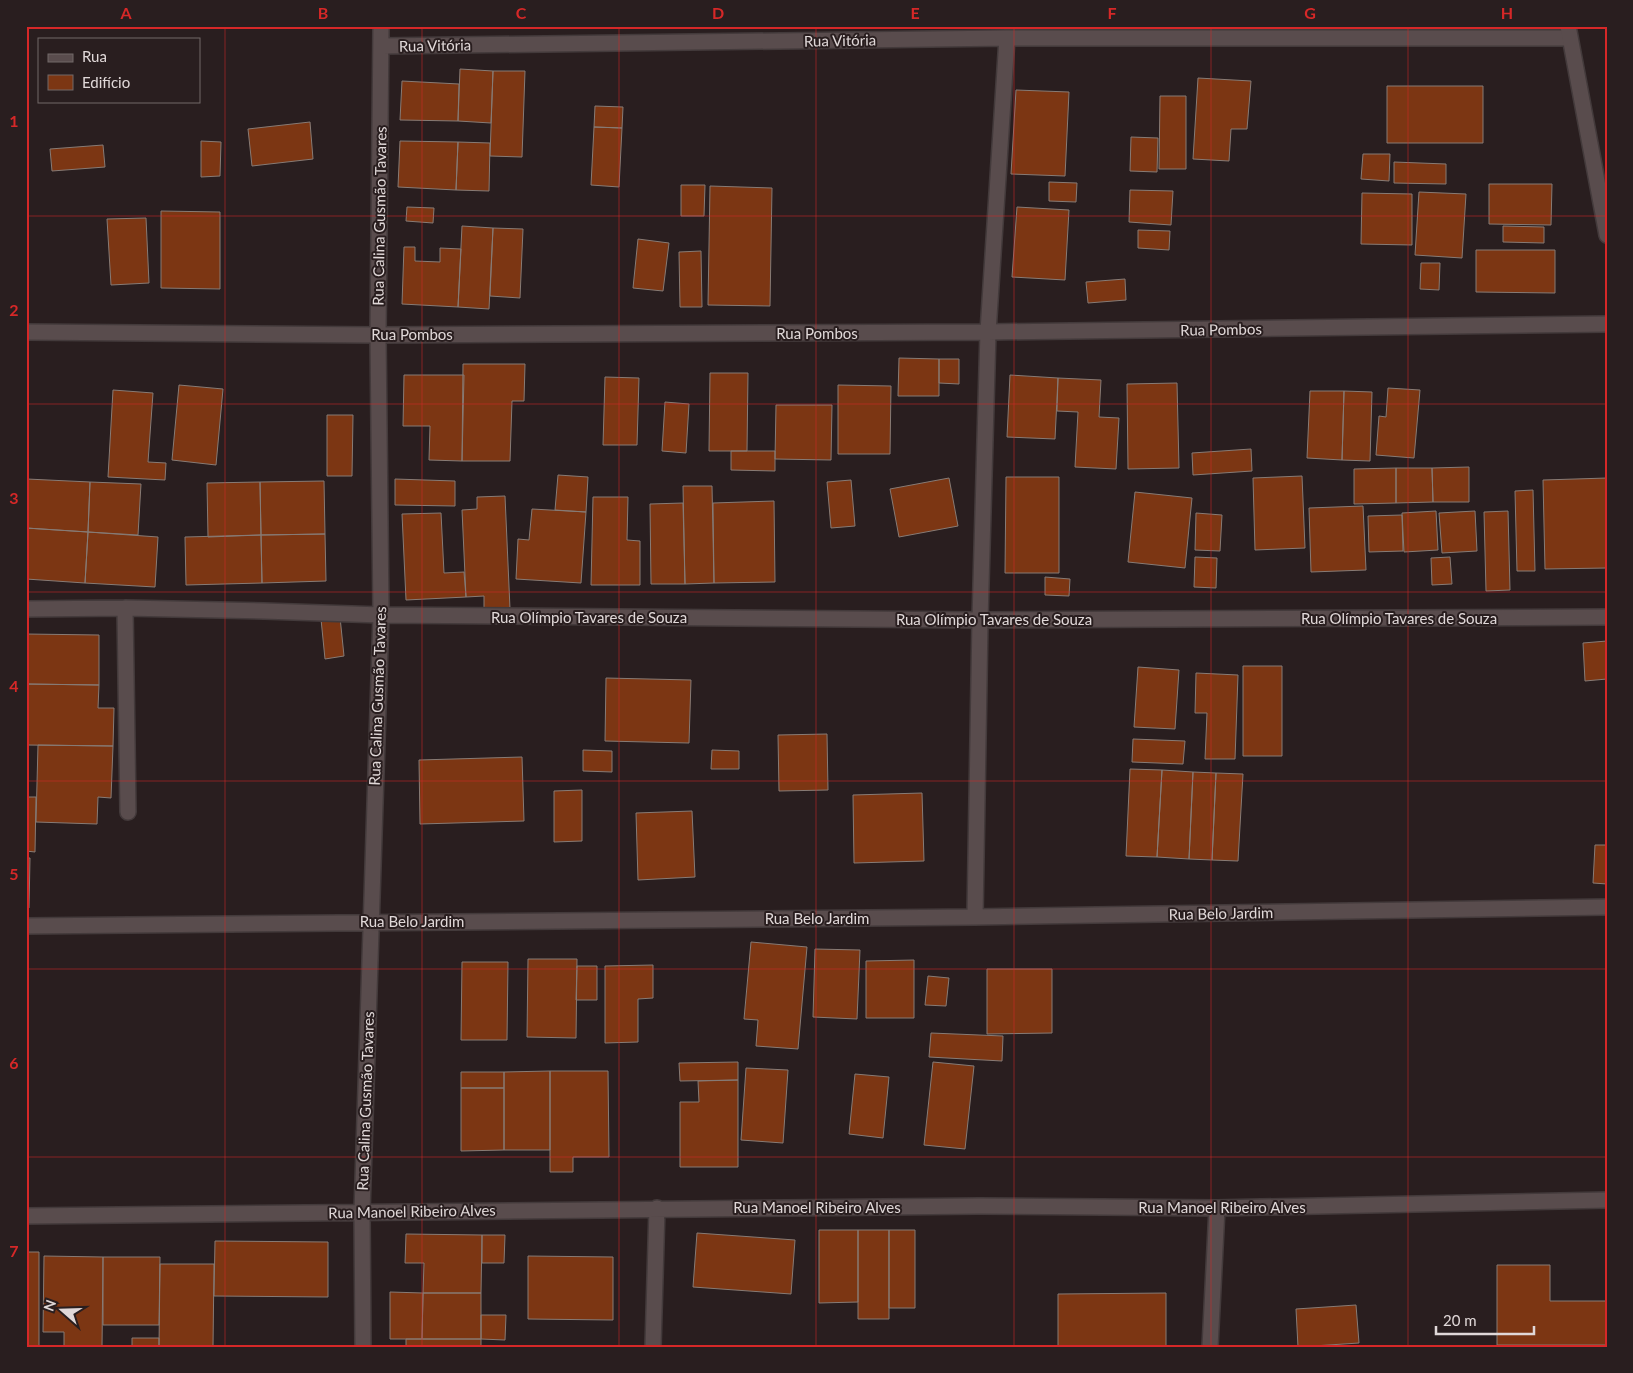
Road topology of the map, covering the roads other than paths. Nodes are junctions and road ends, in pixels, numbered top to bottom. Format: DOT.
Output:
graph roads {
  1 [pos="381,26"];
  2 [pos="1568,32"];
  3 [pos="1007,38"];
  4 [pos="382,46"];
  5 [pos="1607,235"];
  6 [pos="1607,324"];
  7 [pos="26,332"];
  8 [pos="988,332"];
  9 [pos="378,335"];
  10 [pos="125,608"];
  11 [pos="26,609"];
  12 [pos="381,615"];
  13 [pos="1607,617"];
  14 [pos="980,620"];
  15 [pos="128,812"];
  16 [pos="1607,908"];
  17 [pos="975,917"];
  18 [pos="372,922"];
  19 [pos="26,926"];
  20 [pos="1607,1200"];
  21 [pos="657,1208"];
  22 [pos="1217,1208"];
  23 [pos="362,1212"];
  24 [pos="26,1216"];
  25 [pos="363,1347"];
  26 [pos="653,1347"];
  27 [pos="1210,1347"];
  1 -- 4 [label="street, Rua Calina Gusmão Tavares"];
  2 -- 3 [label="street, Rua Vitória"];
  2 -- 5 [label="street"];
  3 -- 4 [label="street, Rua Vitória"];
  3 -- 8 [label="street"];
  4 -- 9 [label="street, Rua Calina Gusmão Tavares"];
  6 -- 8 [label="street, Rua Pombos"];
  7 -- 9 [label="street, Rua Pombos"];
  8 -- 9 [label="street, Rua Pombos"];
  8 -- 14 [label="street"];
  9 -- 12 [label="street, Rua Calina Gusmão Tavares"];
  10 -- 11 [label="street, Rua Olímpio Tavares de Souza"];
  10 -- 12 [label="street, Rua Olímpio Tavares de Souza"];
  10 -- 15 [label="street"];
  12 -- 14 [label="street, Rua Olímpio Tavares de Souza"];
  12 -- 18 [label="street, Rua Calina Gusmão Tavares"];
  13 -- 14 [label="street, Rua Olímpio Tavares de Souza"];
  14 -- 17 [label="street"];
  16 -- 17 [label="street, Rua Belo Jardim"];
  17 -- 18 [label="street, Rua Belo Jardim"];
  18 -- 19 [label="street, Rua Belo Jardim"];
  18 -- 23 [label="street, Rua Calina Gusmão Tavares"];
  20 -- 22 [label="street, Rua Manoel Ribeiro Alves"];
  21 -- 22 [label="street, Rua Manoel Ribeiro Alves"];
  21 -- 23 [label="street, Rua Manoel Ribeiro Alves"];
  21 -- 26 [label="street"];
  22 -- 27 [label="street"];
  23 -- 24 [label="street, Rua Manoel Ribeiro Alves"];
  23 -- 25 [label="street, Rua Calina Gusmão Tavares"];
}
